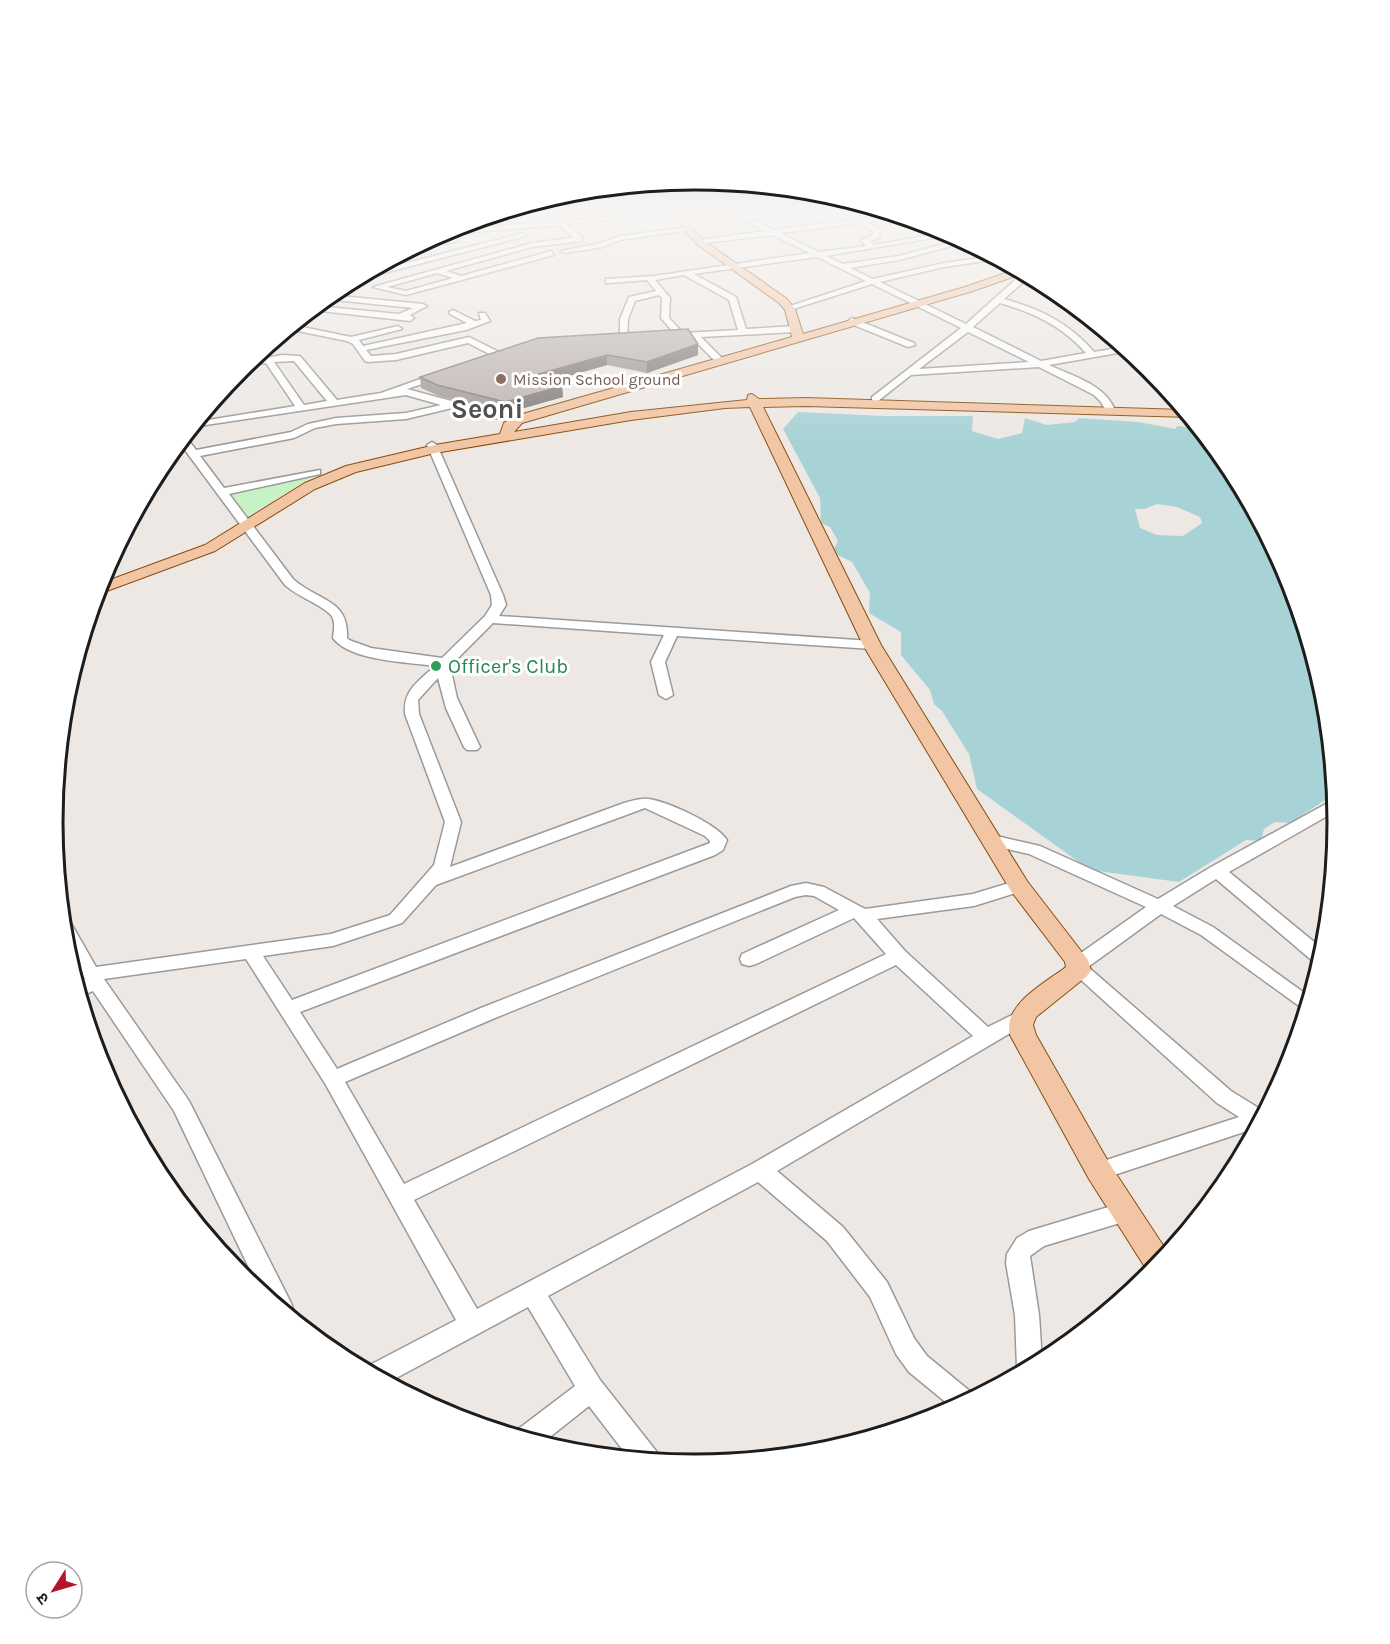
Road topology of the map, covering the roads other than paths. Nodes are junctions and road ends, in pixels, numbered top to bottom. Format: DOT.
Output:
graph roads {
  1 [pos="377,287"];
  2 [pos="429,287"];
  3 [pos="658,287"];
  4 [pos="710,287"];
  5 [pos="765,287"];
  6 [pos="858,287"];
  7 [pos="881,287"];
  8 [pos="975,287"];
  9 [pos="1013,287"];
  10 [pos="451,291"];
  11 [pos="662,292"];
  12 [pos="342,298"];
  13 [pos="998,300"];
  14 [pos="395,302"];
  15 [pos="918,303"];
  16 [pos="790,309"];
  17 [pos="453,312"];
  18 [pos="482,315"];
  19 [pos="400,316"];
  20 [pos="315,318"];
  21 [pos="417,318"];
  22 [pos="311,321"];
  23 [pos="852,321"];
  24 [pos="473,324"];
  25 [pos="967,328"];
  26 [pos="398,329"];
  27 [pos="743,332"];
  28 [pos="797,333"];
  29 [pos="680,335"];
  30 [pos="694,335"];
  31 [pos="663,336"];
  32 [pos="636,337"];
  33 [pos="612,338"];
  34 [pos="623,338"];
  35 [pos="352,339"];
  36 [pos="911,345"];
  37 [pos="360,349"];
  38 [pos="510,351"];
  39 [pos="1116,351"];
  40 [pos="498,355"];
  41 [pos="1093,356"];
  42 [pos="488,358"];
  43 [pos="268,360"];
  44 [pos="263,361"];
  45 [pos="720,361"];
  46 [pos="1039,364"];
  47 [pos="447,372"];
  48 [pos="907,373"];
  49 [pos="385,394"];
  50 [pos="875,399"];
  51 [pos="753,400"];
  52 [pos="334,403"];
  53 [pos="454,405"];
  54 [pos="301,408"];
  55 [pos="1109,409"];
  56 [pos="1173,409"];
  57 [pos="1177,413"];
  58 [pos="518,420"];
  59 [pos="205,423"];
  60 [pos="507,433"];
  61 [pos="187,446"];
  62 [pos="433,447"];
  63 [pos="193,454"];
  64 [pos="316,472"];
  65 [pos="220,492"];
  66 [pos="245,524"];
  67 [pos="113,576"];
  68 [pos="109,586"];
  69 [pos="490,619"];
  70 [pos="672,632"];
  71 [pos="872,645"];
  72 [pos="445,664"];
  73 [pos="666,695"];
  74 [pos="472,747"];
  75 [pos="1327,809"];
  76 [pos="992,840"];
  77 [pos="1216,871"];
  78 [pos="430,881"];
  79 [pos="1019,886"];
  80 [pos="1160,906"];
  81 [pos="859,913"];
  82 [pos="1315,947"];
  83 [pos="251,952"];
  84 [pos="898,956"];
  85 [pos="748,959"];
  86 [pos="79,961"];
  87 [pos="1079,968"];
  88 [pos="88,982"];
  89 [pos="1301,1000"];
  90 [pos="288,1009"];
  91 [pos="1022,1017"];
  92 [pos="987,1038"];
  93 [pos="333,1079"];
  94 [pos="1254,1116"];
  95 [pos="1250,1123"];
  96 [pos="760,1170"];
  97 [pos="1099,1171"];
  98 [pos="398,1197"];
  99 [pos="1125,1212"];
  100 [pos="1154,1257"];
  101 [pos="273,1292"];
  102 [pos="532,1292"];
  103 [pos="472,1324"];
  104 [pos="1029,1357"];
  105 [pos="383,1371"];
  106 [pos="591,1389"];
  107 [pos="959,1396"];
  108 [pos="534,1433"];
  109 [pos="640,1452"];
  1 -- 2 [label="street"];
  3 -- 11 [label="street"];
  4 -- 27 [label="street"];
  5 -- 16 [label="main road"];
  6 -- 16 [label="street"];
  7 -- 15 [label="street"];
  8 -- 15 [label="main road"];
  9 -- 13 [label="street"];
  10 -- 14 [label="street"];
  11 -- 29 [label="street"];
  11 -- 34 [label="street"];
  12 -- 14 [label="street"];
  13 -- 25 [label="street"];
  13 -- 41 [label="street"];
  14 -- 19 [label="street"];
  15 -- 23 [label="main road"];
  15 -- 25 [label="street"];
  16 -- 28 [label="main road"];
  17 -- 24 [label="street"];
  18 -- 24 [label="street"];
  19 -- 20 [label="street"];
  19 -- 21 [label="street"];
  22 -- 35 [label="street"];
  23 -- 28 [label="main road"];
  23 -- 36 [label="street"];
  24 -- 37 [label="street"];
  25 -- 46 [label="street"];
  25 -- 48 [label="street"];
  26 -- 35 [label="street"];
  27 -- 28 [label="street"];
  27 -- 30 [label="street"];
  28 -- 45 [label="main road"];
  29 -- 30 [label="street"];
  29 -- 31 [label="street"];
  30 -- 45 [label="street"];
  32 -- 34 [label="street"];
  33 -- 34 [label="street"];
  35 -- 37 [label="street"];
  37 -- 40 [label="street"];
  38 -- 40 [label="street"];
  39 -- 41 [label="street"];
  40 -- 42 [label="street"];
  41 -- 46 [label="street"];
  43 -- 44 [label="street"];
  43 -- 52 [label="street"];
  43 -- 54 [label="street"];
  45 -- 58 [label="main road"];
  46 -- 48 [label="street"];
  46 -- 55 [label="street"];
  47 -- 49 [label="street"];
  48 -- 50 [label="street"];
  49 -- 52 [label="street"];
  49 -- 53 [label="street"];
  50 -- 51 [label="main road"];
  50 -- 55 [label="main road"];
  51 -- 55 [label="main road"];
  51 -- 60 [label="main road"];
  51 -- 71 [label="main road"];
  52 -- 54 [label="street"];
  53 -- 58 [label="street"];
  53 -- 63 [label="street"];
  54 -- 59 [label="street"];
  55 -- 56 [label="main road"];
  55 -- 57 [label="main road"];
  58 -- 60 [label="main road"];
  60 -- 62 [label="main road"];
  61 -- 63 [label="street"];
  62 -- 66 [label="main road"];
  62 -- 69 [label="street"];
  63 -- 65 [label="street"];
  64 -- 65 [label="street"];
  65 -- 66 [label="street"];
  66 -- 67 [label="main road"];
  66 -- 68 [label="main road"];
  66 -- 72 [label="street"];
  69 -- 70 [label="street"];
  69 -- 72 [label="street"];
  70 -- 71 [label="street"];
  70 -- 73 [label="street"];
  71 -- 76 [label="main road"];
  72 -- 74 [label="street"];
  72 -- 78 [label="street"];
  75 -- 77 [label="street"];
  76 -- 79 [label="main road"];
  76 -- 80 [label="street"];
  77 -- 80 [label="street"];
  77 -- 82 [label="street"];
  78 -- 83 [label="street"];
  78 -- 90 [label="street"];
  79 -- 81 [label="street"];
  79 -- 87 [label="main road"];
  80 -- 87 [label="street"];
  80 -- 89 [label="street"];
  81 -- 84 [label="street"];
  81 -- 85 [label="street"];
  81 -- 93 [label="street"];
  83 -- 88 [label="street"];
  83 -- 90 [label="street"];
  84 -- 92 [label="street"];
  84 -- 98 [label="street"];
  86 -- 88 [label="street"];
  87 -- 91 [label="main road"];
  87 -- 94 [label="street"];
  88 -- 101 [label="street"];
  90 -- 93 [label="street"];
  91 -- 92 [label="street"];
  91 -- 97 [label="main road"];
  92 -- 96 [label="street"];
  93 -- 98 [label="street"];
  95 -- 97 [label="street"];
  96 -- 102 [label="street"];
  96 -- 107 [label="street"];
  97 -- 99 [label="main road"];
  98 -- 103 [label="street"];
  99 -- 100 [label="main road"];
  99 -- 104 [label="street"];
  102 -- 103 [label="street"];
  102 -- 106 [label="street"];
  103 -- 105 [label="street"];
  106 -- 108 [label="street"];
  106 -- 109 [label="street"];
}
